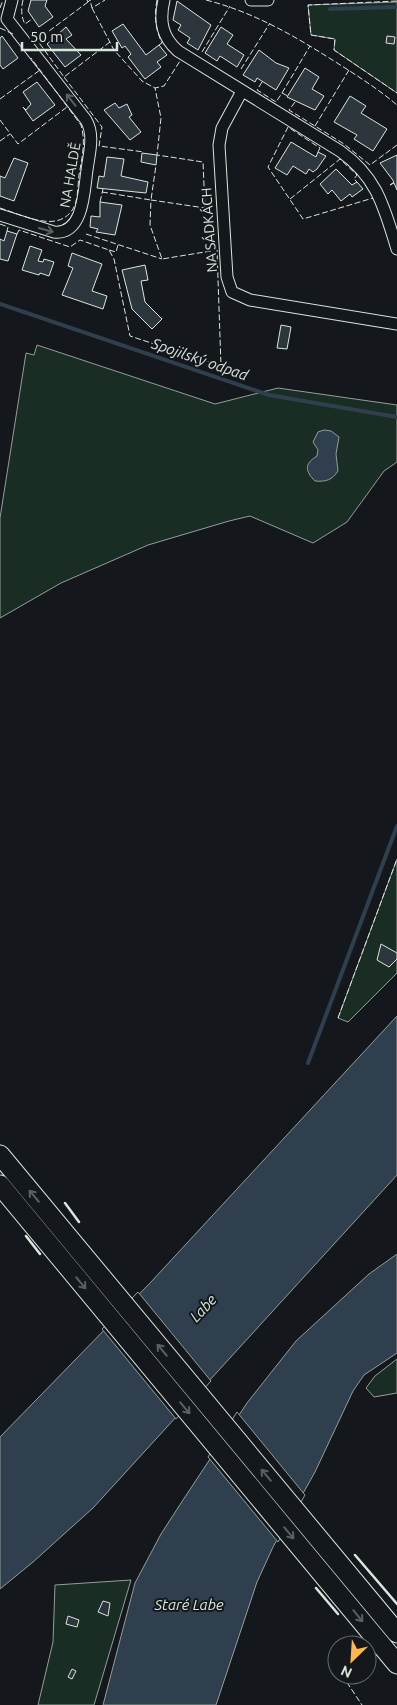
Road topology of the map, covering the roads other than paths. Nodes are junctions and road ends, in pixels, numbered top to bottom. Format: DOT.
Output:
graph roads {
  1 [pos="12,0"];
  2 [pos="164,0"];
  3 [pos="251,0"];
  4 [pos="268,0"];
  5 [pos="4,20"];
  6 [pos="242,92"];
  7 [pos="0,215"];
  8 [pos="397,248"];
  9 [pos="397,324"];
  10 [pos="0,1155"];
  11 [pos="0,1185"];
  12 [pos="397,1633"];
  13 [pos="397,1664"];
  1 -- 5 [label="street, NA HALDĚ"];
  2 -- 6 [label="street"];
  3 -- 4 [label="street"];
  7 -- 5 [label="street, NA HALDĚ, one-way"];
  6 -- 8 [label="street"];
  6 -- 9 [label="street, NA SÁDKÁCH"];
  12 -- 10 [label="main road, one-way"];
  11 -- 13 [label="main road, one-way"];
}
